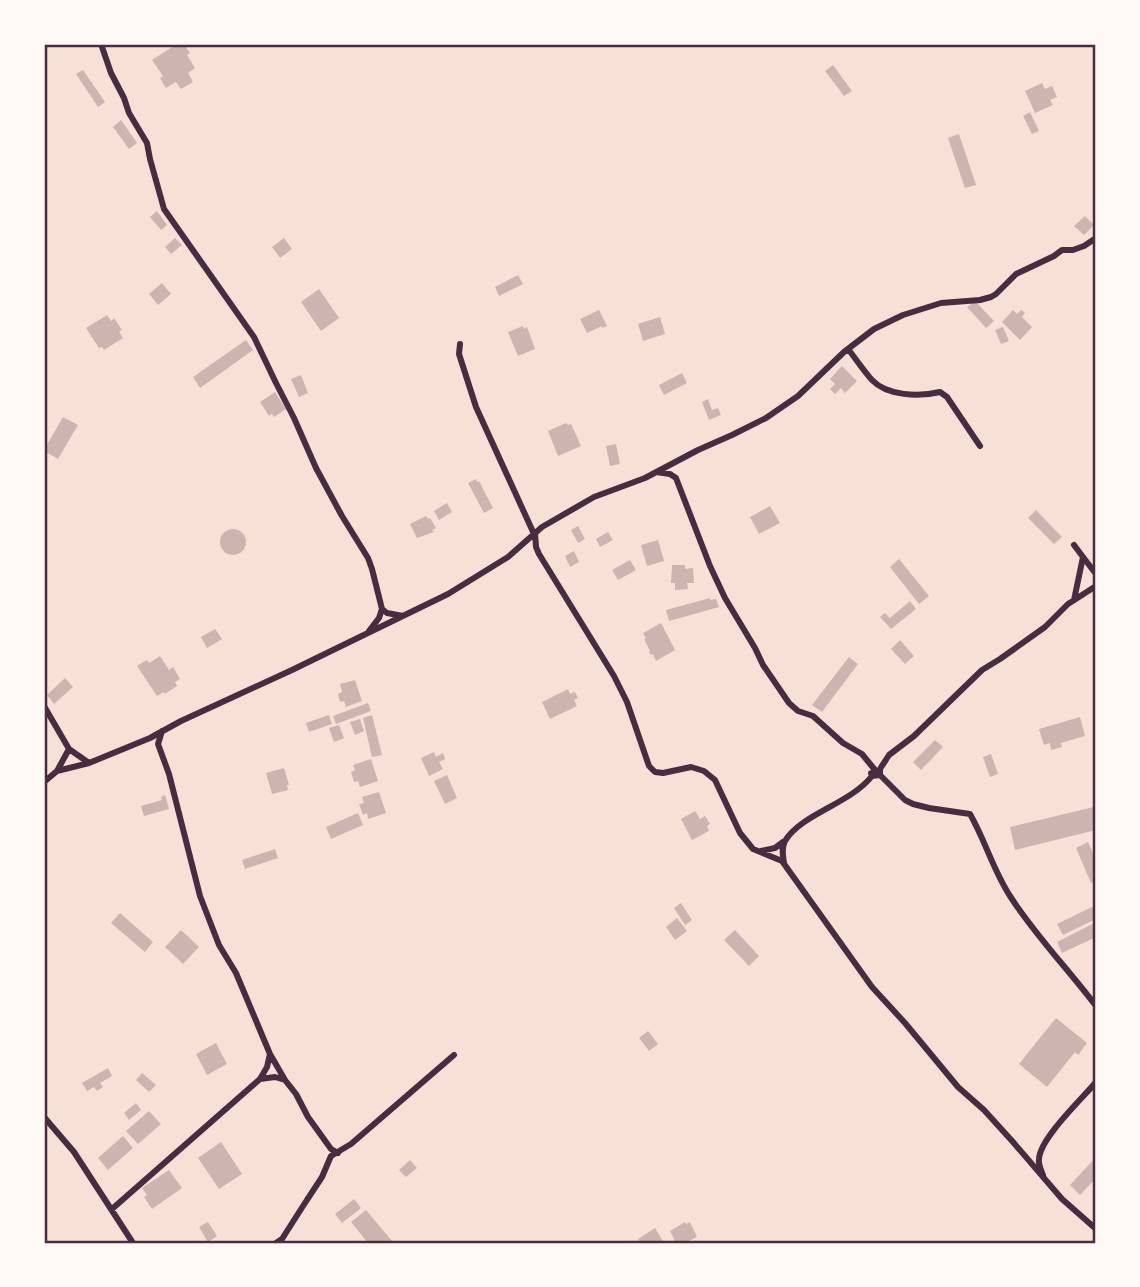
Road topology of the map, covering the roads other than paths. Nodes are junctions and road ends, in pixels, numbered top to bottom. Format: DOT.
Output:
graph roads {
  1 [pos="101,44"];
  2 [pos="1096,238"];
  3 [pos="460,344"];
  4 [pos="848,349"];
  5 [pos="980,446"];
  6 [pos="676,461"];
  7 [pos="655,472"];
  8 [pos="676,478"];
  9 [pos="535,533"];
  10 [pos="523,544"];
  11 [pos="1074,545"];
  12 [pos="536,547"];
  13 [pos="1083,557"];
  14 [pos="1096,574"];
  15 [pos="1096,586"];
  16 [pos="1074,600"];
  17 [pos="382,609"];
  18 [pos="402,616"];
  19 [pos="366,634"];
  20 [pos="44,706"];
  21 [pos="162,732"];
  22 [pos="150,738"];
  23 [pos="158,744"];
  24 [pos="69,749"];
  25 [pos="89,763"];
  26 [pos="870,764"];
  27 [pos="57,771"];
  28 [pos="880,775"];
  29 [pos="872,776"];
  30 [pos="44,782"];
  31 [pos="785,841"];
  32 [pos="759,852"];
  33 [pos="784,863"];
  34 [pos="1096,1006"];
  35 [pos="270,1054"];
  36 [pos="454,1055"];
  37 [pos="260,1079"];
  38 [pos="285,1080"];
  39 [pos="1096,1082"];
  40 [pos="44,1117"];
  41 [pos="333,1153"];
  42 [pos="1045,1180"];
  43 [pos="112,1209"];
  44 [pos="1096,1229"];
  45 [pos="133,1243"];
  46 [pos="276,1243"];
  1 -- 17 [label="street"];
  2 -- 4 [label="street"];
  3 -- 9 [label="street"];
  4 -- 5 [label="street"];
  4 -- 6 [label="street"];
  6 -- 7 [label="street"];
  6 -- 8 [label="street"];
  7 -- 8 [label="street"];
  7 -- 9 [label="street"];
  8 -- 26 [label="street"];
  9 -- 10 [label="street"];
  9 -- 12 [label="street"];
  10 -- 12 [label="street"];
  10 -- 18 [label="street"];
  11 -- 13 [label="street"];
  12 -- 32 [label="street"];
  13 -- 14 [label="street"];
  13 -- 16 [label="street"];
  15 -- 16 [label="street"];
  16 -- 28 [label="street"];
  17 -- 18 [label="street"];
  17 -- 19 [label="street"];
  18 -- 19 [label="street"];
  19 -- 21 [label="street"];
  20 -- 24 [label="street"];
  21 -- 22 [label="street"];
  21 -- 23 [label="street"];
  22 -- 23 [label="street"];
  22 -- 25 [label="street"];
  23 -- 35 [label="street"];
  24 -- 25 [label="street"];
  24 -- 27 [label="street"];
  25 -- 27 [label="street"];
  26 -- 28 [label="street"];
  26 -- 29 [label="street"];
  27 -- 30 [label="street"];
  28 -- 29 [label="street"];
  28 -- 34 [label="street"];
  29 -- 31 [label="street"];
  31 -- 32 [label="street"];
  31 -- 33 [label="street"];
  32 -- 33 [label="street"];
  33 -- 42 [label="street"];
  35 -- 37 [label="street"];
  35 -- 38 [label="street"];
  36 -- 41 [label="street"];
  37 -- 38 [label="street"];
  37 -- 43 [label="street"];
  38 -- 41 [label="street"];
  39 -- 42 [label="street"];
  40 -- 43 [label="street"];
  41 -- 46 [label="street"];
  42 -- 44 [label="street"];
  43 -- 45 [label="street"];
}
